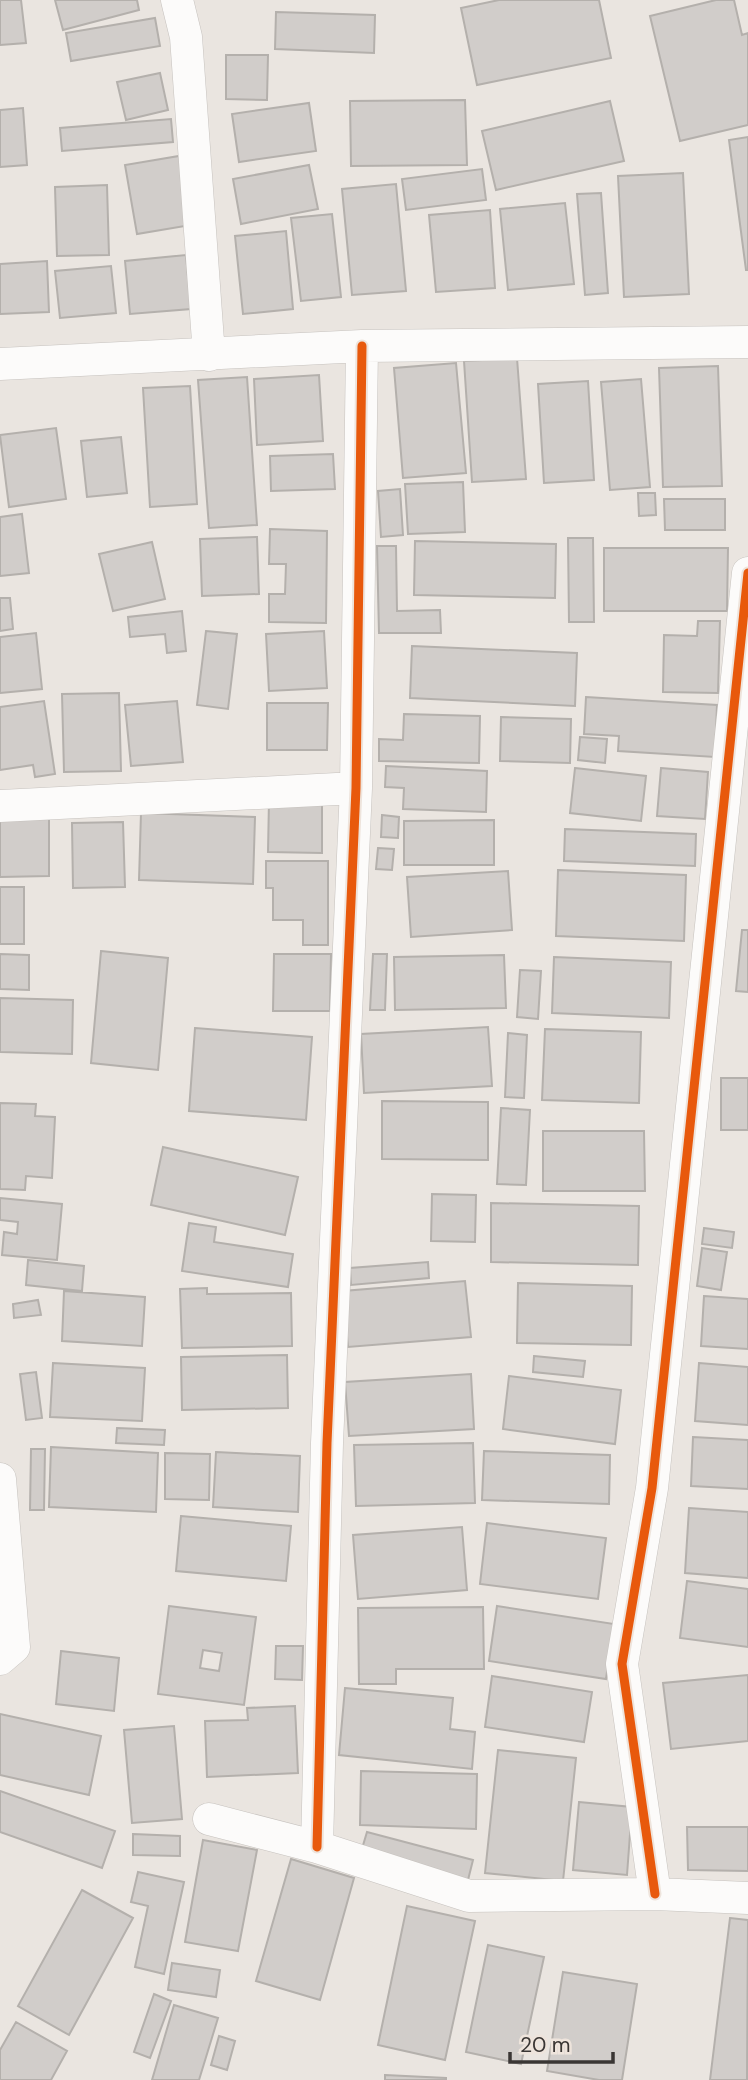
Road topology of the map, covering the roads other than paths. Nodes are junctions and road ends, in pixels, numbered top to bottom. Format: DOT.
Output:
graph roads {
  1 [pos="177,0"];
  2 [pos="748,342"];
  3 [pos="362,346"];
  4 [pos="209,355"];
  5 [pos="0,363"];
  6 [pos="748,573"];
  7 [pos="356,788"];
  8 [pos="0,806"];
  9 [pos="0,1479"];
  10 [pos="0,1658"];
  11 [pos="209,1819"];
  12 [pos="317,1846"];
  13 [pos="655,1894"];
  14 [pos="748,1898"];
  1 -- 4 [label="street"];
  2 -- 3 [label="street"];
  3 -- 4 [label="street"];
  3 -- 7 [label="street"];
  4 -- 5 [label="street"];
  6 -- 13 [label="street"];
  7 -- 8 [label="street"];
  7 -- 12 [label="street"];
  9 -- 10 [label="street"];
  11 -- 12 [label="street"];
  12 -- 13 [label="street"];
  13 -- 14 [label="street"];
}
